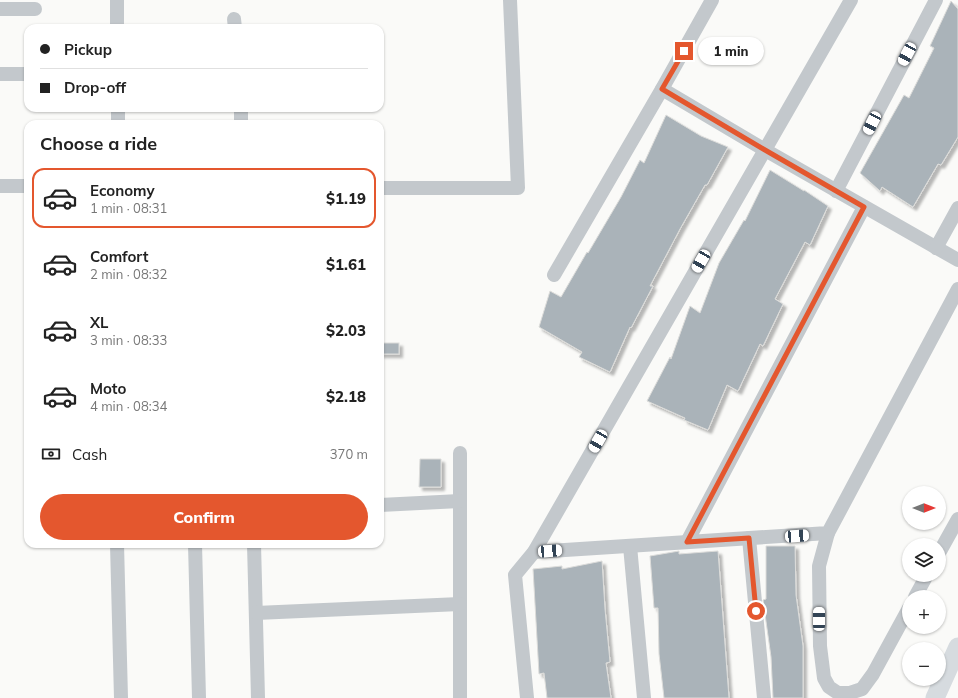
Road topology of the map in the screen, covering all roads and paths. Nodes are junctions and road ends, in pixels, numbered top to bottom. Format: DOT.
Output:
graph roads {
  1 [pos="117,0"];
  2 [pos="510,0"];
  3 [pos="712,0"];
  4 [pos="851,0"];
  5 [pos="936,0"];
  6 [pos="0,9"];
  7 [pos="35,9"];
  8 [pos="117,24"];
  9 [pos="0,74"];
  10 [pos="24,74"];
  11 [pos="662,89"];
  12 [pos="765,150"];
  13 [pos="0,186"];
  14 [pos="24,186"];
  15 [pos="384,188"];
  16 [pos="836,191"];
  17 [pos="864,207"];
  18 [pos="958,208"];
  19 [pos="936,248"];
  20 [pos="958,260"];
  21 [pos="554,275"];
  22 [pos="958,289"];
  23 [pos="460,453"];
  24 [pos="460,501"];
  25 [pos="384,505"];
  26 [pos="958,519"];
  27 [pos="828,534"];
  28 [pos="749,538"];
  29 [pos="946,540"];
  30 [pos="687,542"];
  31 [pos="630,546"];
  32 [pos="117,548"];
  33 [pos="195,548"];
  34 [pos="254,548"];
  35 [pos="534,552"];
  36 [pos="460,604"];
  37 [pos="256,612"];
  38 [pos="902,621"];
  39 [pos="958,648"];
  40 [pos="828,693"];
  41 [pos="121,698"];
  42 [pos="199,698"];
  43 [pos="258,698"];
  44 [pos="460,698"];
  45 [pos="527,698"];
  46 [pos="644,698"];
  47 [pos="764,698"];
  48 [pos="935,698"];
  1 -- 8 [label="street"];
  2 -- 15 [label="street"];
  3 -- 11 [label="street"];
  4 -- 12 [label="street"];
  5 -- 16 [label="street"];
  6 -- 7 [label="street"];
  9 -- 10 [label="street"];
  11 -- 12 [label="street"];
  11 -- 21 [label="street"];
  12 -- 16 [label="street"];
  12 -- 35 [label="street"];
  13 -- 14 [label="street"];
  16 -- 17 [label="street"];
  17 -- 19 [label="street"];
  17 -- 30 [label="street"];
  18 -- 19 [label="street"];
  19 -- 20 [label="street"];
  22 -- 27 [label="street"];
  23 -- 24 [label="street"];
  24 -- 25 [label="street"];
  24 -- 36 [label="street"];
  26 -- 29 [label="street"];
  27 -- 28 [label="street"];
  27 -- 40 [label="street"];
  28 -- 30 [label="street"];
  28 -- 47 [label="street"];
  30 -- 31 [label="street"];
  31 -- 35 [label="street"];
  31 -- 46 [label="street"];
  32 -- 41 [label="street"];
  33 -- 42 [label="street"];
  34 -- 37 [label="street"];
  35 -- 45 [label="street"];
  36 -- 37 [label="street"];
  36 -- 44 [label="street"];
  37 -- 43 [label="street"];
  38 -- 40 [label="street"];
  39 -- 48 [label="main road"];
}
